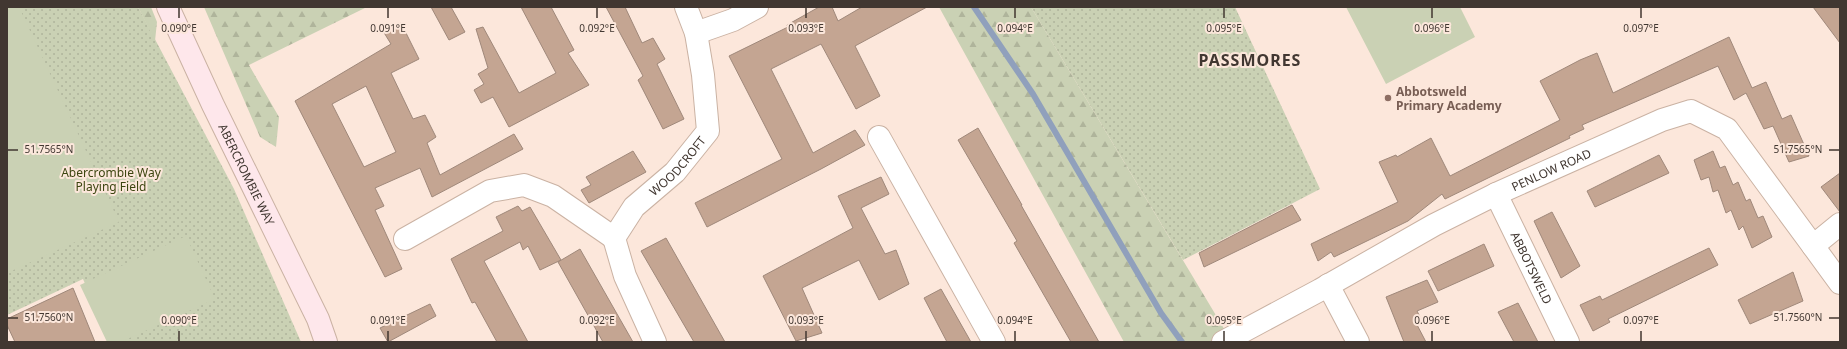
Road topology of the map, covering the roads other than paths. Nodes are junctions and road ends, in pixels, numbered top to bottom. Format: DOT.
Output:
graph roads {
  1 [pos="168,7"];
  2 [pos="686,7"];
  3 [pos="758,7"];
  4 [pos="696,33"];
  5 [pos="879,137"];
  6 [pos="1496,194"];
  7 [pos="1840,224"];
  8 [pos="614,238"];
  9 [pos="405,239"];
  10 [pos="1812,246"];
  11 [pos="1840,283"];
  12 [pos="1328,285"];
  13 [pos="326,342"];
  14 [pos="655,342"];
  15 [pos="994,342"];
  16 [pos="1223,342"];
  17 [pos="1358,342"];
  18 [pos="1568,342"];
  1 -- 13 [label="street, ABERCROMBIE WAY"];
  2 -- 4 [label="street, WOODCROFT"];
  3 -- 4 [label="street"];
  4 -- 8 [label="street, WOODCROFT"];
  5 -- 15 [label="street"];
  6 -- 10 [label="street, PENLOW ROAD"];
  6 -- 12 [label="street, PENLOW ROAD"];
  6 -- 18 [label="street, ABBOTSWELD"];
  7 -- 10 [label="street"];
  8 -- 9 [label="street"];
  8 -- 14 [label="street"];
  10 -- 11 [label="street"];
  12 -- 16 [label="street, PENLOW ROAD"];
  12 -- 17 [label="street"];
}
